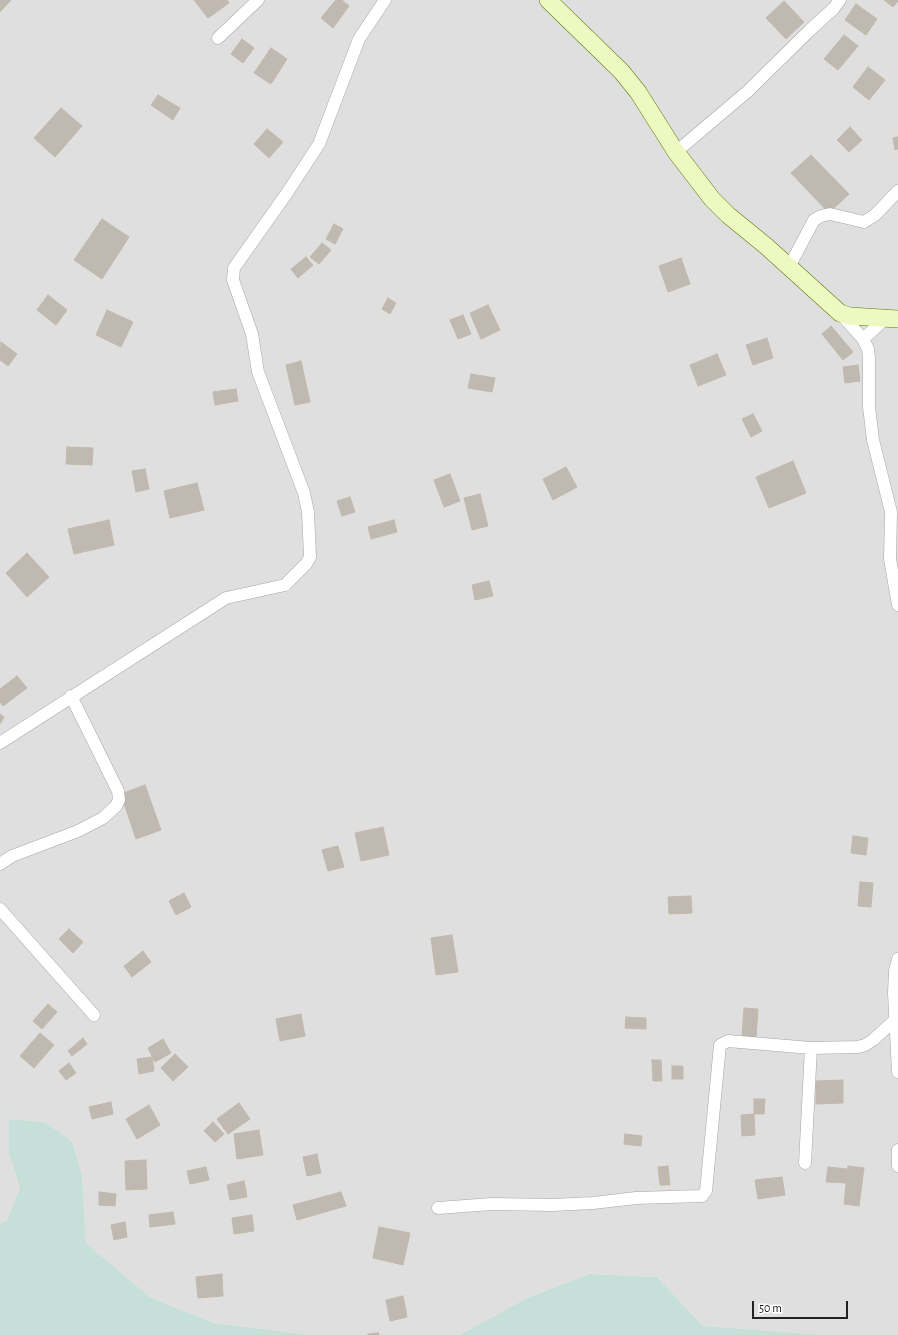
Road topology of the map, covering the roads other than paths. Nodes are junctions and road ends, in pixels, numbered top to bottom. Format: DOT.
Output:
graph roads {
  1 [pos="258,0"];
  2 [pos="385,0"];
  3 [pos="548,0"];
  4 [pos="840,0"];
  5 [pos="218,38"];
  6 [pos="676,152"];
  7 [pos="898,191"];
  8 [pos="789,266"];
  9 [pos="840,313"];
  10 [pos="892,319"];
  11 [pos="863,339"];
  12 [pos="898,605"];
  13 [pos="71,696"];
  14 [pos="0,743"];
  15 [pos="0,864"];
  16 [pos="0,909"];
  17 [pos="898,959"];
  18 [pos="94,1015"];
  19 [pos="896,1018"];
  20 [pos="811,1048"];
  21 [pos="898,1072"];
  22 [pos="898,1150"];
  23 [pos="805,1163"];
  24 [pos="898,1166"];
  25 [pos="438,1208"];
  1 -- 5 [label="street"];
  2 -- 13 [label="street"];
  3 -- 6 [label="main road"];
  4 -- 6 [label="street"];
  6 -- 8 [label="main road"];
  7 -- 8 [label="street"];
  8 -- 9 [label="main road"];
  9 -- 10 [label="main road"];
  9 -- 11 [label="street"];
  10 -- 11 [label="street"];
  11 -- 12 [label="street"];
  13 -- 14 [label="street"];
  13 -- 15 [label="street"];
  16 -- 18 [label="street"];
  17 -- 19 [label="street"];
  19 -- 20 [label="street"];
  19 -- 21 [label="street"];
  20 -- 23 [label="street"];
  20 -- 25 [label="street"];
  22 -- 24 [label="street"];
}
